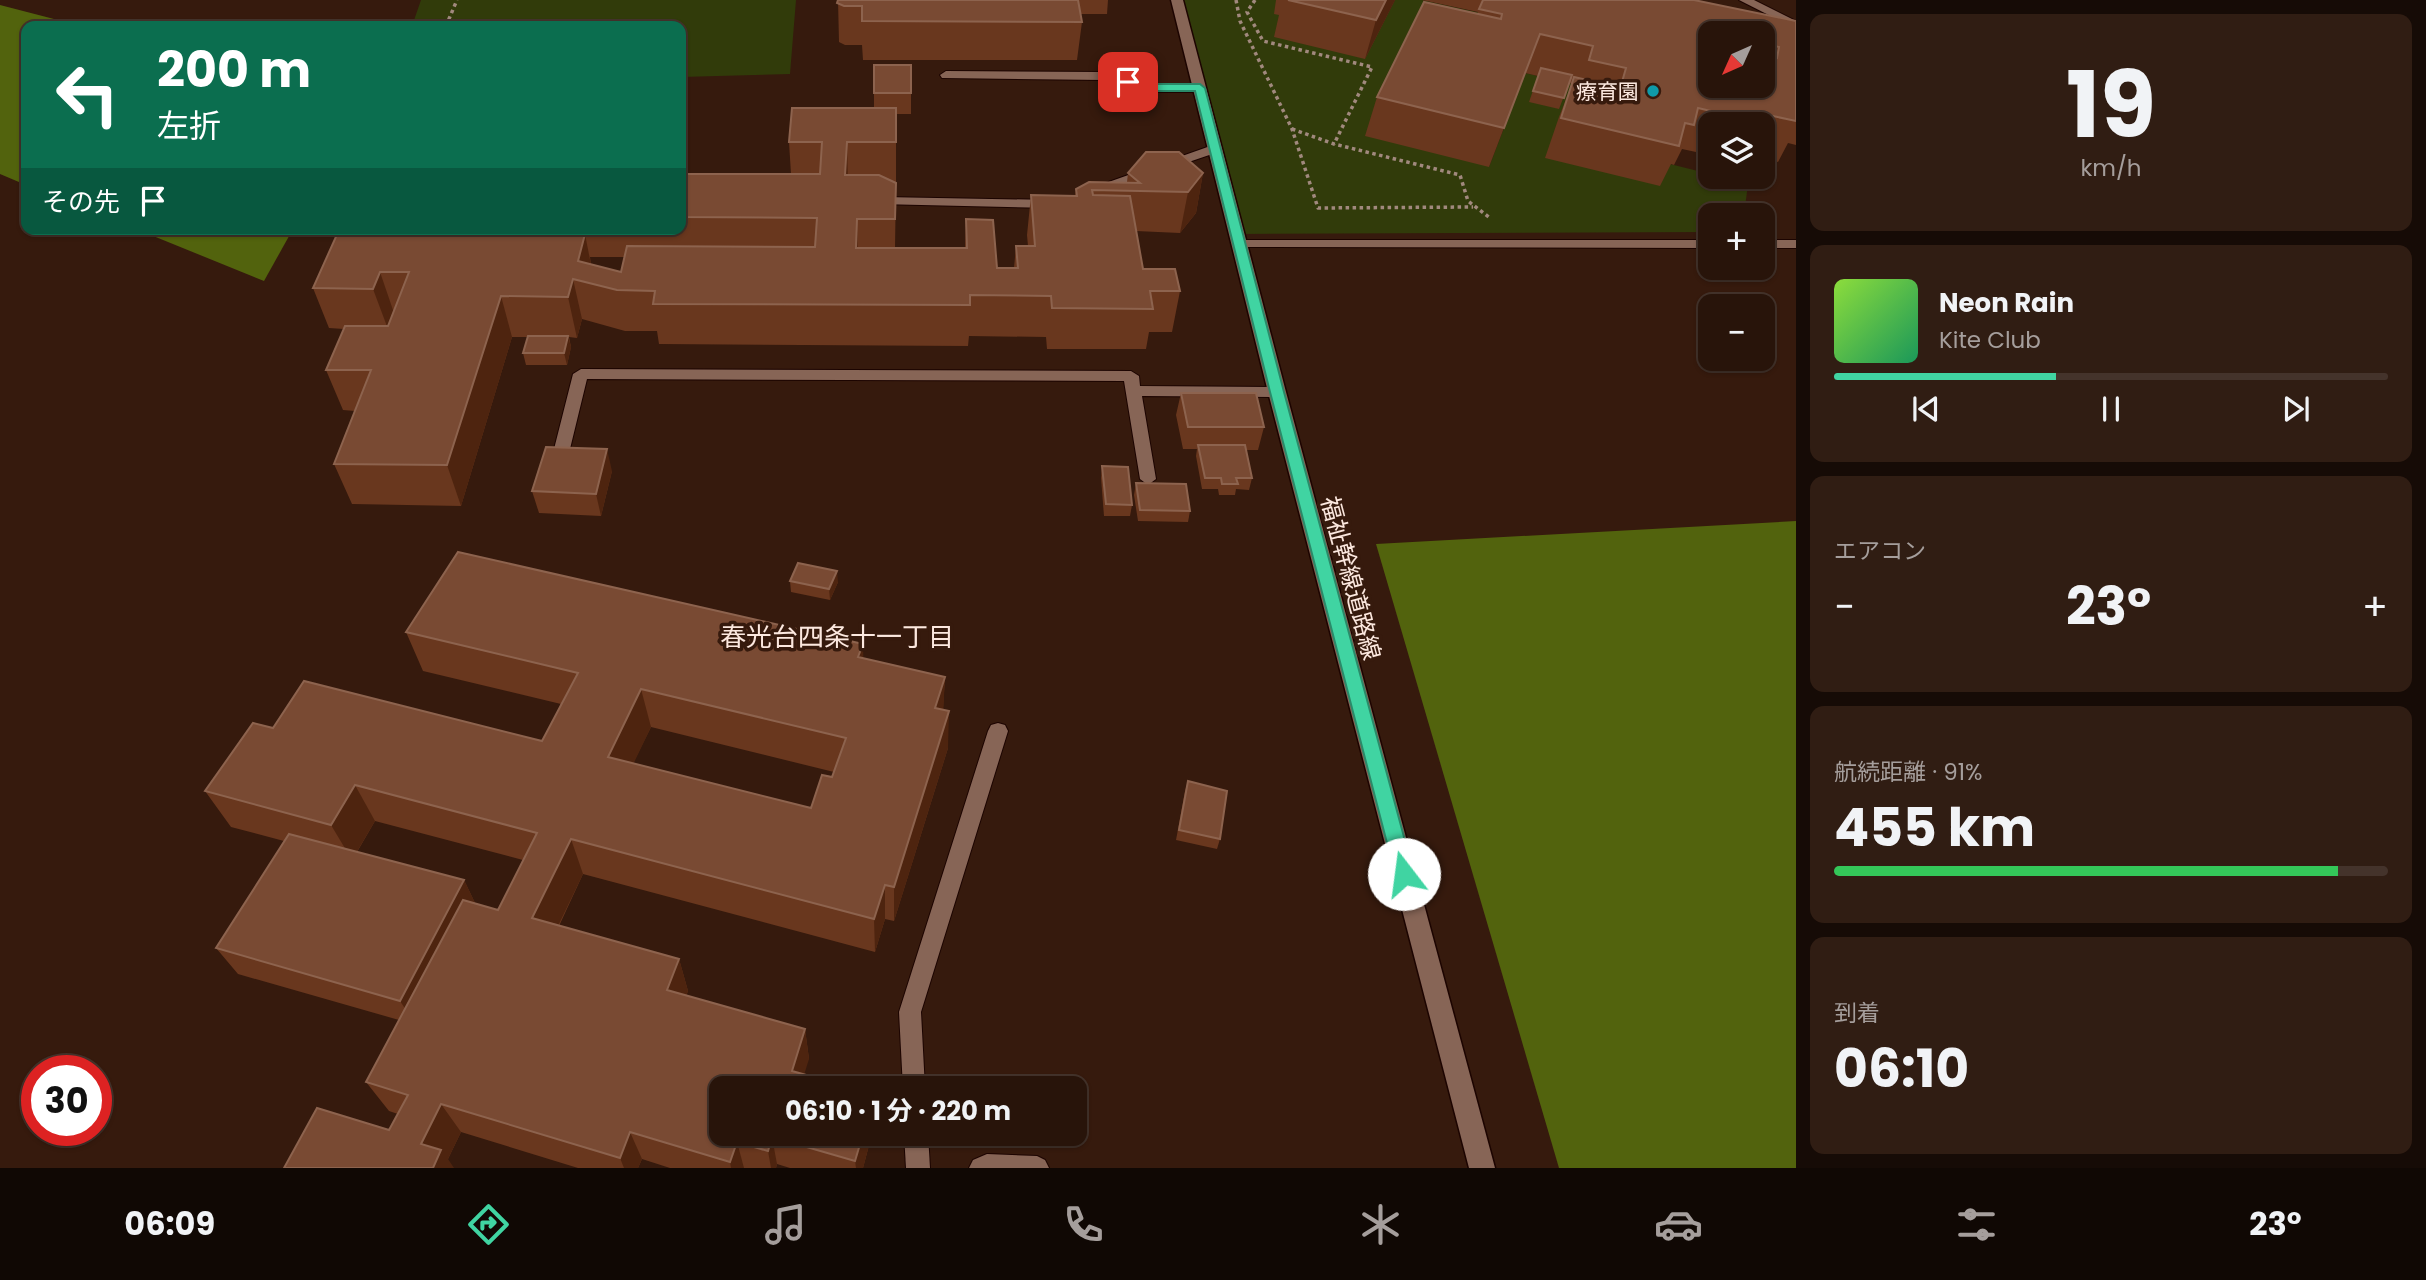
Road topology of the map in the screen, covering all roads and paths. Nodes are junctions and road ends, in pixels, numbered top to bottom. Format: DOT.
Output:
graph roads {
  1 [pos="457,0"];
  2 [pos="1177,0"];
  3 [pos="1237,0"];
  4 [pos="1255,0"];
  5 [pos="1745,0"];
  6 [pos="448,21"];
  7 [pos="1796,26"];
  8 [pos="946,75"];
  9 [pos="1200,88"];
  10 [pos="1292,129"];
  11 [pos="1334,144"];
  12 [pos="1216,148"];
  13 [pos="883,201"];
  14 [pos="1473,207"];
  15 [pos="1496,221"];
  16 [pos="1239,244"];
  17 [pos="1698,244"];
  18 [pos="1775,244"];
  19 [pos="1796,244"];
  20 [pos="1133,391"];
  21 [pos="1277,392"];
  22 [pos="561,453"];
  23 [pos="1148,479"];
  24 [pos="998,731"];
  25 [pos="913,1076"];
  26 [pos="917,1146"];
  27 [pos="918,1168"];
  28 [pos="981,1168"];
  29 [pos="1037,1168"];
  30 [pos="1482,1168"];
  1 -- 6 [label="path"];
  2 -- 9 [label="street, 福祉幹線道路線"];
  3 -- 10 [label="path"];
  4 -- 11 [label="path"];
  5 -- 7 [label="lane"];
  8 -- 9 [label="lane"];
  9 -- 12 [label="street, 福祉幹線道路線"];
  10 -- 11 [label="path"];
  10 -- 14 [label="path"];
  11 -- 14 [label="path"];
  12 -- 13 [label="lane"];
  12 -- 16 [label="street, 福祉幹線道路線"];
  14 -- 15 [label="path"];
  16 -- 17 [label="lane"];
  16 -- 21 [label="street, 福祉幹線道路線"];
  18 -- 19 [label="lane"];
  20 -- 21 [label="lane"];
  20 -- 22 [label="lane"];
  20 -- 23 [label="lane"];
  21 -- 30 [label="street, 福祉幹線道路線"];
  24 -- 25 [label="lane"];
  26 -- 27 [label="lane"];
  28 -- 29 [label="lane"];
}
